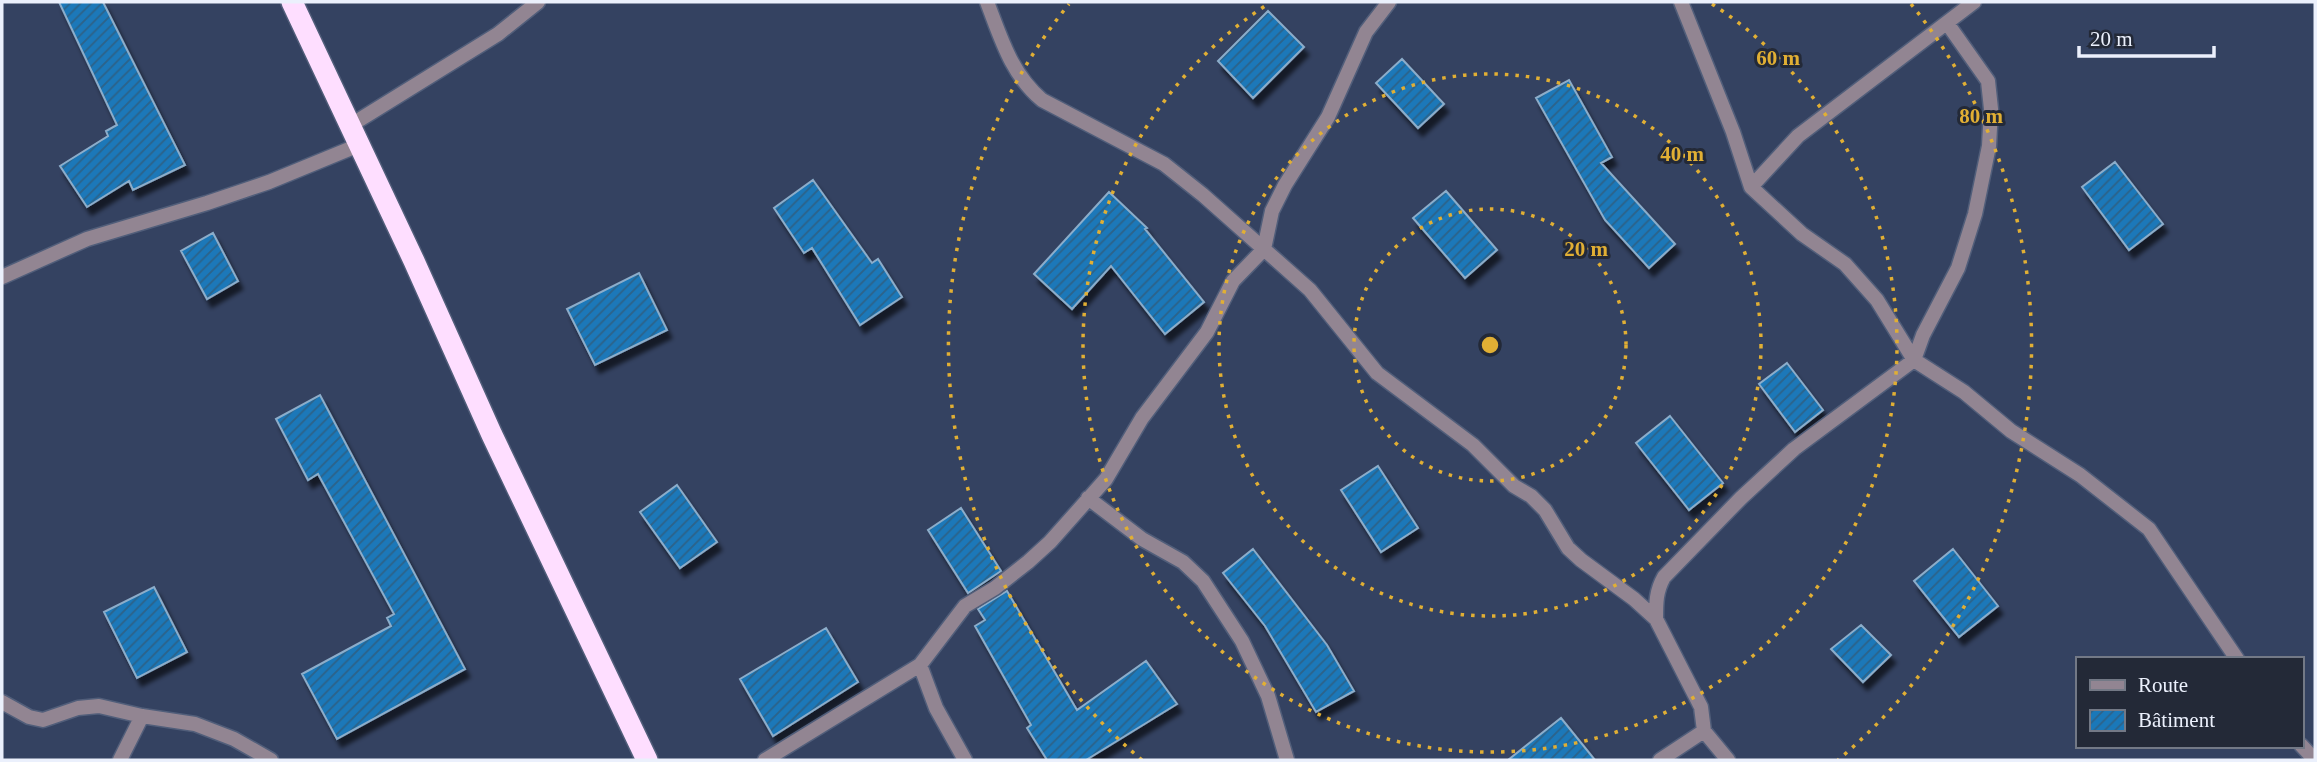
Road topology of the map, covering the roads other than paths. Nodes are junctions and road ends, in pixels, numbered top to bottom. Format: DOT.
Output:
graph roads {
  1 [pos="292,2"];
  2 [pos="538,2"];
  3 [pos="987,2"];
  4 [pos="1390,2"];
  5 [pos="1681,2"];
  6 [pos="1975,2"];
  7 [pos="1947,23"];
  8 [pos="355,135"];
  9 [pos="1751,187"];
  10 [pos="1264,249"];
  11 [pos="2,277"];
  12 [pos="1914,360"];
  13 [pos="1088,498"];
  14 [pos="1656,619"];
  15 [pos="2236,657"];
  16 [pos="920,666"];
  17 [pos="2,702"];
  18 [pos="142,716"];
  19 [pos="1704,731"];
  20 [pos="120,760"];
  21 [pos="271,760"];
  22 [pos="646,760"];
  23 [pos="765,760"];
  24 [pos="965,760"];
  25 [pos="1287,760"];
  26 [pos="1660,760"];
  27 [pos="1728,760"];
  1 -- 8 [label="highway"];
  2 -- 8 [label="street"];
  3 -- 10 [label="street"];
  4 -- 10 [label="street"];
  5 -- 9 [label="street"];
  6 -- 7 [label="street"];
  7 -- 9 [label="street"];
  7 -- 12 [label="street"];
  8 -- 11 [label="street"];
  8 -- 22 [label="highway"];
  9 -- 12 [label="street"];
  10 -- 13 [label="street"];
  10 -- 14 [label="street"];
  12 -- 14 [label="street"];
  12 -- 15 [label="street"];
  13 -- 16 [label="street"];
  13 -- 25 [label="street"];
  14 -- 19 [label="street"];
  16 -- 23 [label="street"];
  16 -- 24 [label="street"];
  17 -- 18 [label="street"];
  18 -- 20 [label="street"];
  18 -- 21 [label="street"];
  19 -- 26 [label="street"];
  19 -- 27 [label="street"];
}
